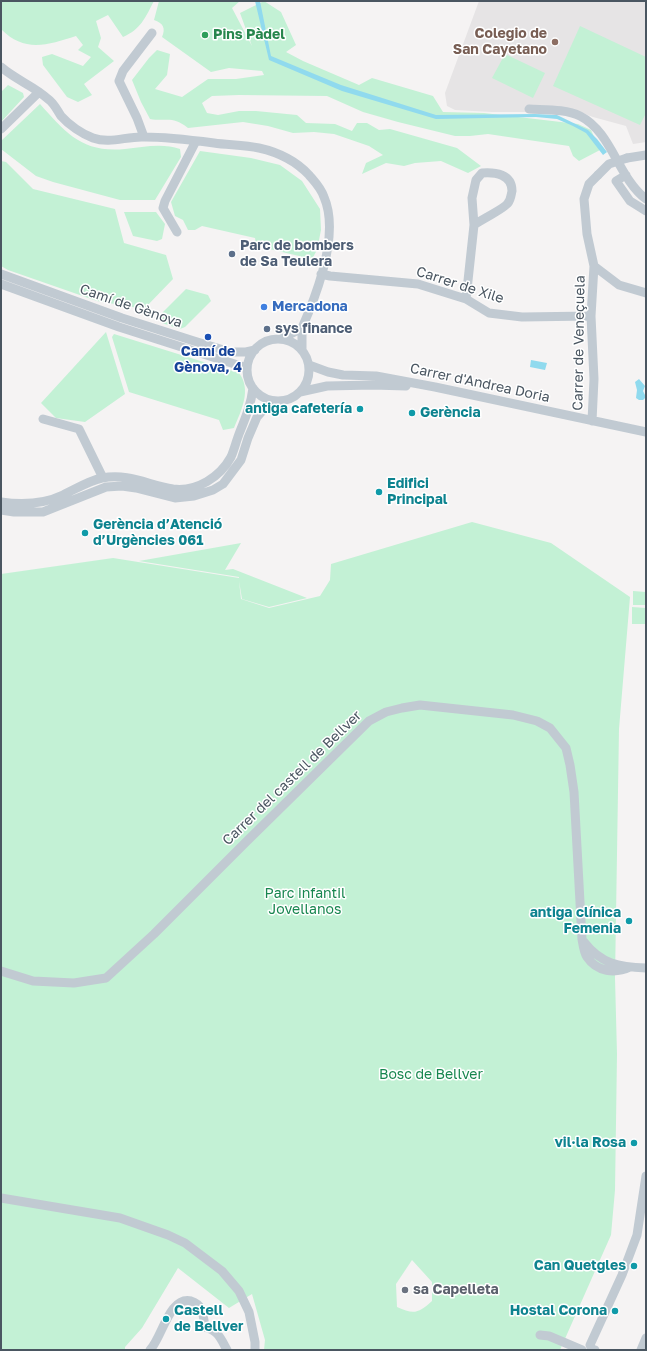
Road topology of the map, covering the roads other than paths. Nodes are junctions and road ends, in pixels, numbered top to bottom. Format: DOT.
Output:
graph roads {
  1 [pos="152,33"];
  2 [pos="1,66"];
  3 [pos="39,92"];
  4 [pos="529,109"];
  5 [pos="1,129"];
  6 [pos="144,137"];
  7 [pos="196,141"];
  8 [pos="646,155"];
  9 [pos="626,175"];
  10 [pos="646,199"];
  11 [pos="646,211"];
  12 [pos="474,224"];
  13 [pos="177,232"];
  14 [pos="594,266"];
  15 [pos="1,274"];
  16 [pos="321,274"];
  17 [pos="1,284"];
  18 [pos="646,293"];
  19 [pos="466,299"];
  20 [pos="591,316"];
  21 [pos="302,328"];
  22 [pos="281,339"];
  23 [pos="255,350"];
  24 [pos="302,350"];
  25 [pos="309,365"];
  26 [pos="247,368"];
  27 [pos="435,387"];
  28 [pos="253,388"];
  29 [pos="300,392"];
  30 [pos="277,401"];
  31 [pos="43,419"];
  32 [pos="592,421"];
  33 [pos="646,432"];
  34 [pos="104,478"];
  35 [pos="136,488"];
  36 [pos="73,499"];
  37 [pos="1,502"];
  38 [pos="1,510"];
  39 [pos="646,968"];
  40 [pos="1,971"];
  41 [pos="646,1176"];
  42 [pos="645,1196"];
  43 [pos="1,1198"];
  44 [pos="540,1335"];
  45 [pos="646,1338"];
  46 [pos="592,1347"];
  47 [pos="150,1350"];
  48 [pos="228,1350"];
  49 [pos="255,1350"];
  50 [pos="582,1350"];
  51 [pos="641,1350"];
  1 -- 6 [label="street"];
  2 -- 3 [label="street"];
  3 -- 5 [label="street"];
  3 -- 6 [label="street"];
  4 -- 9 [label="street"];
  6 -- 7 [label="street"];
  7 -- 13 [label="street"];
  7 -- 16 [label="street"];
  8 -- 14 [label="street, Carrer de Veneçuela, bridge"];
  9 -- 10 [label="street"];
  9 -- 11 [label="street"];
  12 -- 12 [label="street"];
  12 -- 19 [label="street"];
  14 -- 18 [label="street"];
  14 -- 20 [label="street, Carrer de Veneçuela"];
  15 -- 23 [label="street, Camí de Gènova"];
  16 -- 19 [label="street, Carrer de Xile"];
  16 -- 21 [label="street"];
  17 -- 26 [label="street, Camí de Gènova"];
  19 -- 20 [label="street, Carrer de Xile"];
  20 -- 32 [label="street, Carrer de Veneçuela"];
  21 -- 22 [label="street"];
  21 -- 24 [label="street"];
  22 -- 23 [label="street"];
  22 -- 24 [label="street"];
  23 -- 26 [label="street"];
  24 -- 25 [label="street"];
  25 -- 27 [label="street, Carrer d'Andrea Doria"];
  25 -- 29 [label="street"];
  26 -- 28 [label="street"];
  27 -- 29 [label="street"];
  27 -- 32 [label="street, Carrer d'Andrea Doria"];
  28 -- 30 [label="street"];
  28 -- 34 [label="street"];
  29 -- 30 [label="street"];
  30 -- 35 [label="street"];
  31 -- 34 [label="street"];
  32 -- 33 [label="street, Carrer d'Andrea Doria"];
  34 -- 35 [label="street"];
  34 -- 36 [label="street"];
  34 -- 37 [label="street"];
  35 -- 36 [label="street"];
  36 -- 38 [label="street"];
  39 -- 40 [label="street, Carrer del castell de Bellver"];
  41 -- 42 [label="street"];
  42 -- 46 [label="street"];
  43 -- 49 [label="street"];
  44 -- 50 [label="street"];
  45 -- 51 [label="street"];
  47 -- 48 [label="street"];
}
